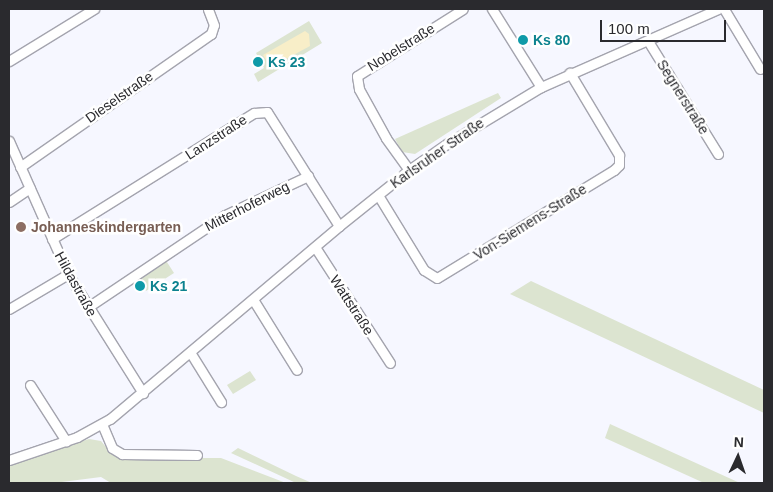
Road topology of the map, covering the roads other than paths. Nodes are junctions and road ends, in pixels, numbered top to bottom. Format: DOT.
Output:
graph roads {
  1 [pos="94,9"];
  2 [pos="208,9"];
  3 [pos="462,9"];
  4 [pos="492,9"];
  5 [pos="718,9"];
  6 [pos="724,9"];
  7 [pos="83,12"];
  8 [pos="648,41"];
  9 [pos="9,61"];
  10 [pos="760,69"];
  11 [pos="570,72"];
  12 [pos="541,87"];
  13 [pos="9,142"];
  14 [pos="718,154"];
  15 [pos="20,167"];
  16 [pos="408,170"];
  17 [pos="308,176"];
  18 [pos="30,188"];
  19 [pos="378,195"];
  20 [pos="9,202"];
  21 [pos="339,226"];
  22 [pos="52,239"];
  23 [pos="315,247"];
  24 [pos="68,274"];
  25 [pos="254,301"];
  26 [pos="88,307"];
  27 [pos="9,309"];
  28 [pos="190,352"];
  29 [pos="390,363"];
  30 [pos="296,370"];
  31 [pos="30,385"];
  32 [pos="143,393"];
  33 [pos="221,402"];
  34 [pos="102,424"];
  35 [pos="66,441"];
  36 [pos="197,455"];
  37 [pos="9,460"];
  1 -- 7 [label="street"];
  2 -- 15 [label="street, Dieselstraße"];
  3 -- 16 [label="street, Nobelstraße"];
  4 -- 12 [label="street"];
  5 -- 8 [label="street, Karlsruher Straße"];
  6 -- 10 [label="street"];
  7 -- 9 [label="street"];
  8 -- 11 [label="street, Karlsruher Straße"];
  8 -- 14 [label="street, Segnerstraße"];
  11 -- 12 [label="street, Karlsruher Straße"];
  11 -- 19 [label="street, Von-Siemens-Straße"];
  12 -- 16 [label="street, Karlsruher Straße"];
  13 -- 15 [label="street, Hildastraße"];
  15 -- 18 [label="street, Hildastraße"];
  16 -- 19 [label="street, Karlsruher Straße"];
  17 -- 21 [label="street, Lanzstraße"];
  17 -- 22 [label="street, Lanzstraße"];
  17 -- 26 [label="street, Mitterhoferweg"];
  18 -- 20 [label="street"];
  18 -- 22 [label="street, Hildastraße"];
  19 -- 21 [label="street, Karlsruher Straße"];
  21 -- 23 [label="street, Karlsruher Straße"];
  22 -- 24 [label="street, Hildastraße"];
  23 -- 25 [label="street, Karlsruher Straße"];
  23 -- 29 [label="street, Wattstraße"];
  24 -- 26 [label="street, Hildastraße"];
  24 -- 27 [label="street"];
  25 -- 28 [label="street, Karlsruher Straße"];
  25 -- 30 [label="street"];
  26 -- 32 [label="street, Hildastraße"];
  28 -- 32 [label="street, Karlsruher Straße"];
  28 -- 33 [label="street"];
  31 -- 35 [label="street"];
  32 -- 34 [label="street, Karlsruher Straße"];
  34 -- 35 [label="street, Karlsruher Straße"];
  34 -- 36 [label="street"];
  35 -- 37 [label="street, Karlsruher Straße"];
}
